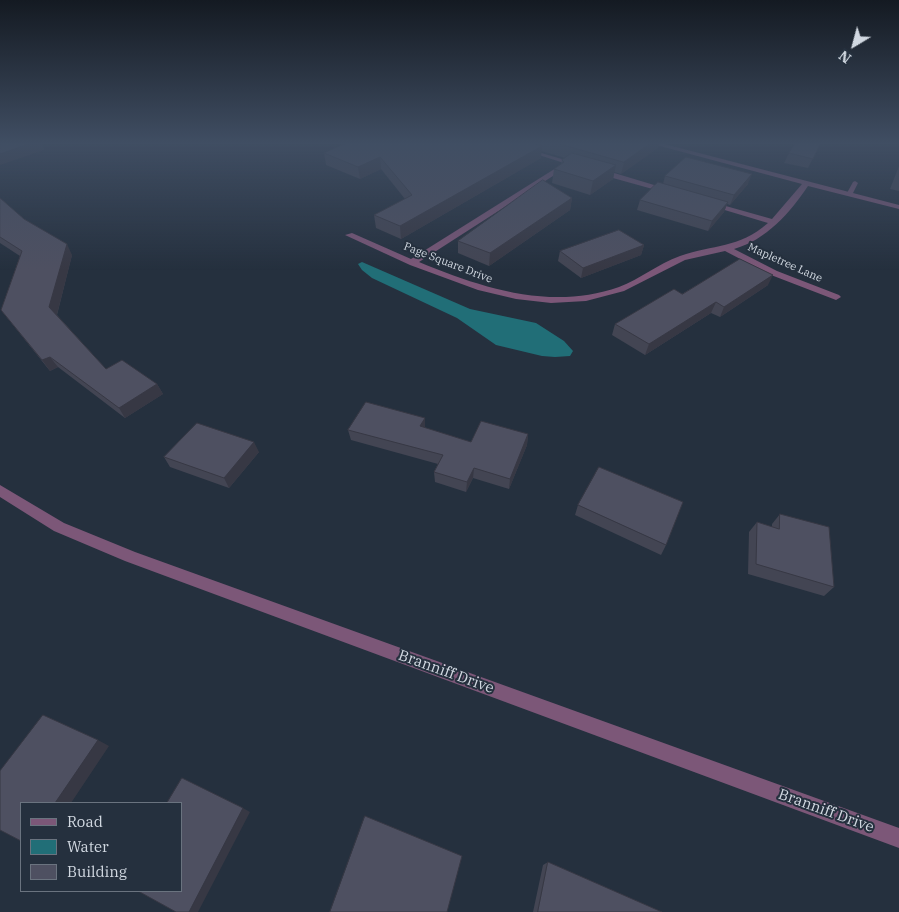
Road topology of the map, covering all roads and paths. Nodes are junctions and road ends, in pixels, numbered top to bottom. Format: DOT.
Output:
graph roads {
  1 [pos="535,185"];
  2 [pos="645,185"];
  3 [pos="805,185"];
  4 [pos="817,185"];
  5 [pos="853,185"];
  6 [pos="850,193"];
  7 [pos="678,194"];
  8 [pos="703,201"];
  9 [pos="899,208"];
  10 [pos="773,222"];
  11 [pos="348,235"];
  12 [pos="726,248"];
  13 [pos="413,262"];
  14 [pos="836,297"];
  15 [pos="0,490"];
  16 [pos="899,838"];
  1 -- 13 [label="street"];
  2 -- 7 [label="street"];
  3 -- 10 [label="street, Page Square Drive"];
  4 -- 6 [label="street"];
  5 -- 6 [label="lane"];
  6 -- 9 [label="street"];
  8 -- 10 [label="street"];
  10 -- 12 [label="street, Page Square Drive"];
  11 -- 13 [label="street, Page Square Drive"];
  12 -- 13 [label="street, Page Square Drive"];
  12 -- 14 [label="street, Mapletree Lane"];
  15 -- 16 [label="street, Branniff Drive"];
}
